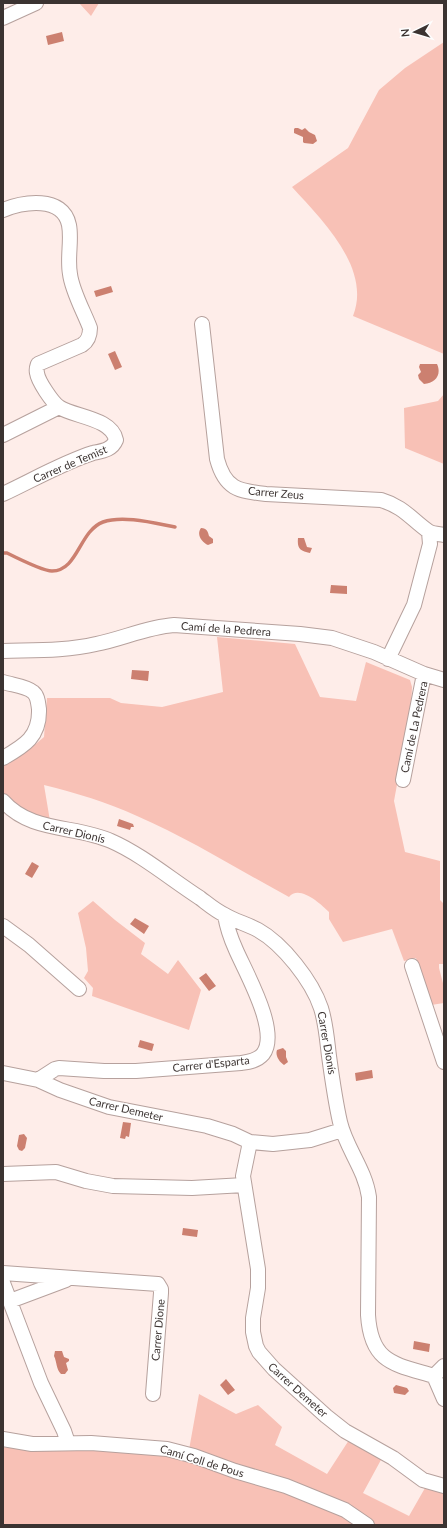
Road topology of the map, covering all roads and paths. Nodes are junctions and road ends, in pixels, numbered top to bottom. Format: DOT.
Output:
graph roads {
  1 [pos="36,3"];
  2 [pos="3,18"];
  3 [pos="3,210"];
  4 [pos="202,324"];
  5 [pos="59,407"];
  6 [pos="3,435"];
  7 [pos="3,494"];
  8 [pos="429,532"];
  9 [pos="444,534"];
  10 [pos="3,651"];
  11 [pos="388,659"];
  12 [pos="424,674"];
  13 [pos="444,680"];
  14 [pos="3,682"];
  15 [pos="3,758"];
  16 [pos="403,780"];
  17 [pos="3,801"];
  18 [pos="225,915"];
  19 [pos="3,926"];
  20 [pos="412,966"];
  21 [pos="79,989"];
  22 [pos="444,1062"];
  23 [pos="3,1073"];
  24 [pos="38,1080"];
  25 [pos="342,1130"];
  26 [pos="250,1142"];
  27 [pos="3,1174"];
  28 [pos="244,1185"];
  29 [pos="3,1272"];
  30 [pos="70,1279"];
  31 [pos="3,1283"];
  32 [pos="10,1301"];
  33 [pos="444,1366"];
  34 [pos="434,1376"];
  35 [pos="152,1394"];
  36 [pos="444,1399"];
  37 [pos="3,1439"];
  38 [pos="68,1443"];
  39 [pos="444,1486"];
  40 [pos="368,1525"];
  1 -- 2 [label="street"];
  3 -- 5 [label="street"];
  4 -- 8 [label="street, Carrer Zeus"];
  5 -- 6 [label="street"];
  5 -- 7 [label="street, Carrer de Temist"];
  8 -- 9 [label="street"];
  8 -- 11 [label="street"];
  10 -- 11 [label="street, Camí de la Pedrera"];
  11 -- 12 [label="street, Camí de la Pedrera"];
  12 -- 13 [label="street, Camí de la Pedrera"];
  12 -- 16 [label="street, Camí de La Pedrera"];
  14 -- 15 [label="street"];
  17 -- 18 [label="street, Carrer Dionís"];
  18 -- 24 [label="street, Carrer d'Esparta"];
  18 -- 25 [label="street, Carrer Dionís"];
  19 -- 21 [label="street"];
  20 -- 22 [label="street"];
  23 -- 24 [label="street, Carrer Demeter"];
  24 -- 26 [label="street, Carrer Demeter"];
  25 -- 26 [label="street, Carrer Demeter"];
  25 -- 34 [label="street, Carrer Dionís"];
  26 -- 28 [label="street, Carrer Demeter"];
  27 -- 28 [label="street"];
  28 -- 39 [label="street, Carrer Demeter"];
  29 -- 30 [label="street, Carrer Dione"];
  30 -- 32 [label="street, Carrer Dione"];
  30 -- 35 [label="street, Carrer Dione"];
  31 -- 32 [label="street"];
  32 -- 38 [label="street"];
  33 -- 34 [label="street"];
  34 -- 36 [label="street"];
  37 -- 38 [label="street, Camí Coll de Pous"];
  38 -- 40 [label="street, Camí Coll de Pous"];
}
